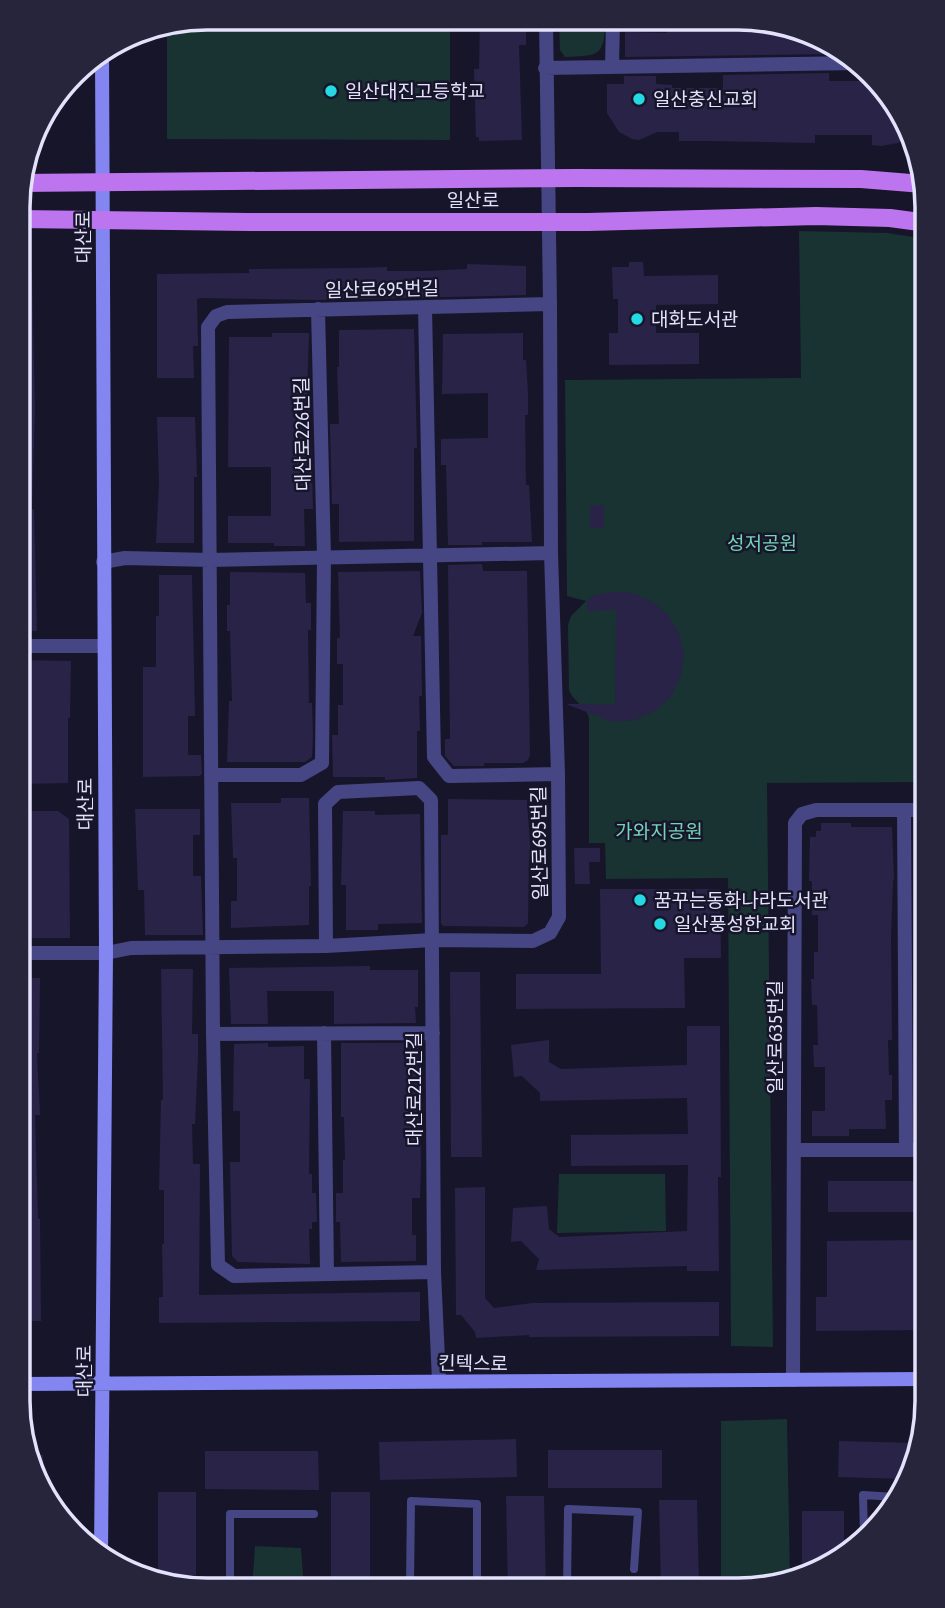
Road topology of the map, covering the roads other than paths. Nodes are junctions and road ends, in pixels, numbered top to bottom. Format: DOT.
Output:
graph roads {
  1 [pos="545,30"];
  2 [pos="613,30"];
  3 [pos="839,61"];
  4 [pos="102,64"];
  5 [pos="612,67"];
  6 [pos="545,68"];
  7 [pos="547,178"];
  8 [pos="102,182"];
  9 [pos="31,183"];
  10 [pos="914,183"];
  11 [pos="30,219"];
  12 [pos="102,219"];
  13 [pos="548,221"];
  14 [pos="915,221"];
  15 [pos="550,304"];
  16 [pos="425,307"];
  17 [pos="318,309"];
  18 [pos="551,553"];
  19 [pos="431,555"];
  20 [pos="324,558"];
  21 [pos="210,560"];
  22 [pos="103,562"];
  23 [pos="30,646"];
  24 [pos="104,646"];
  25 [pos="558,774"];
  26 [pos="211,779"];
  27 [pos="904,810"];
  28 [pos="915,810"];
  29 [pos="433,940"];
  30 [pos="327,946"];
  31 [pos="214,947"];
  32 [pos="30,953"];
  33 [pos="106,953"];
  34 [pos="324,1033"];
  35 [pos="213,1034"];
  36 [pos="433,1034"];
  37 [pos="794,1150"];
  38 [pos="906,1150"];
  39 [pos="915,1150"];
  40 [pos="434,1272"];
  41 [pos="327,1274"];
  42 [pos="915,1379"];
  43 [pos="793,1380"];
  44 [pos="439,1381"];
  45 [pos="103,1383"];
  46 [pos="30,1384"];
  47 [pos="887,1496"];
  48 [pos="314,1514"];
  49 [pos="864,1525"];
  50 [pos="102,1544"];
  51 [pos="635,1569"];
  52 [pos="230,1578"];
  53 [pos="410,1578"];
  54 [pos="477,1578"];
  55 [pos="567,1578"];
  1 -- 6 [label="street, 일산로695번길"];
  2 -- 5 [label="street"];
  3 -- 5 [label="street"];
  4 -- 8 [label="main road, 대산로"];
  5 -- 6 [label="street"];
  6 -- 7 [label="street, 일산로695번길"];
  7 -- 8 [label="main road, 일산로"];
  7 -- 10 [label="main road, 일산로"];
  7 -- 13 [label="street, 일산로695번길"];
  8 -- 9 [label="main road, 일산로"];
  8 -- 12 [label="main road, 대산로"];
  11 -- 12 [label="main road, 일산로"];
  12 -- 13 [label="main road, 일산로"];
  12 -- 22 [label="main road, 대산로"];
  13 -- 14 [label="main road, 일산로"];
  13 -- 15 [label="street, 일산로695번길"];
  15 -- 16 [label="street, 일산로695번길"];
  15 -- 18 [label="street, 일산로695번길"];
  16 -- 17 [label="street, 일산로695번길"];
  16 -- 19 [label="street"];
  17 -- 20 [label="street, 대산로226번길"];
  17 -- 21 [label="street, 일산로695번길"];
  18 -- 19 [label="street"];
  18 -- 25 [label="street, 일산로695번길"];
  19 -- 20 [label="street"];
  19 -- 25 [label="street"];
  20 -- 21 [label="street"];
  20 -- 26 [label="street, 대산로226번길"];
  21 -- 22 [label="street"];
  21 -- 26 [label="street"];
  22 -- 24 [label="main road, 대산로"];
  23 -- 24 [label="street"];
  24 -- 33 [label="main road, 대산로"];
  25 -- 29 [label="street, 일산로695번길"];
  26 -- 31 [label="street"];
  27 -- 28 [label="street"];
  27 -- 37 [label="street, 일산로635번길"];
  27 -- 38 [label="street"];
  29 -- 30 [label="street, 일산로695번길"];
  29 -- 30 [label="street, 대산로212번길"];
  29 -- 36 [label="street, 대산로212번길"];
  30 -- 31 [label="street, 일산로695번길"];
  31 -- 33 [label="street, 일산로695번길"];
  31 -- 35 [label="street"];
  32 -- 33 [label="street, 일산로695번길"];
  33 -- 45 [label="main road, 대산로"];
  34 -- 35 [label="street"];
  34 -- 36 [label="street"];
  34 -- 41 [label="street"];
  35 -- 41 [label="street"];
  36 -- 40 [label="street, 대산로212번길"];
  37 -- 38 [label="street"];
  37 -- 43 [label="street, 일산로635번길"];
  38 -- 39 [label="street"];
  40 -- 41 [label="street"];
  40 -- 44 [label="street, 대산로212번길"];
  42 -- 43 [label="main road, 킨텍스로"];
  43 -- 44 [label="main road, 킨텍스로"];
  44 -- 45 [label="main road, 킨텍스로"];
  45 -- 46 [label="main road, 킨텍스로"];
  45 -- 50 [label="main road, 대산로"];
  47 -- 49 [label="lane"];
  48 -- 52 [label="lane"];
  51 -- 55 [label="lane"];
  53 -- 54 [label="lane"];
}
